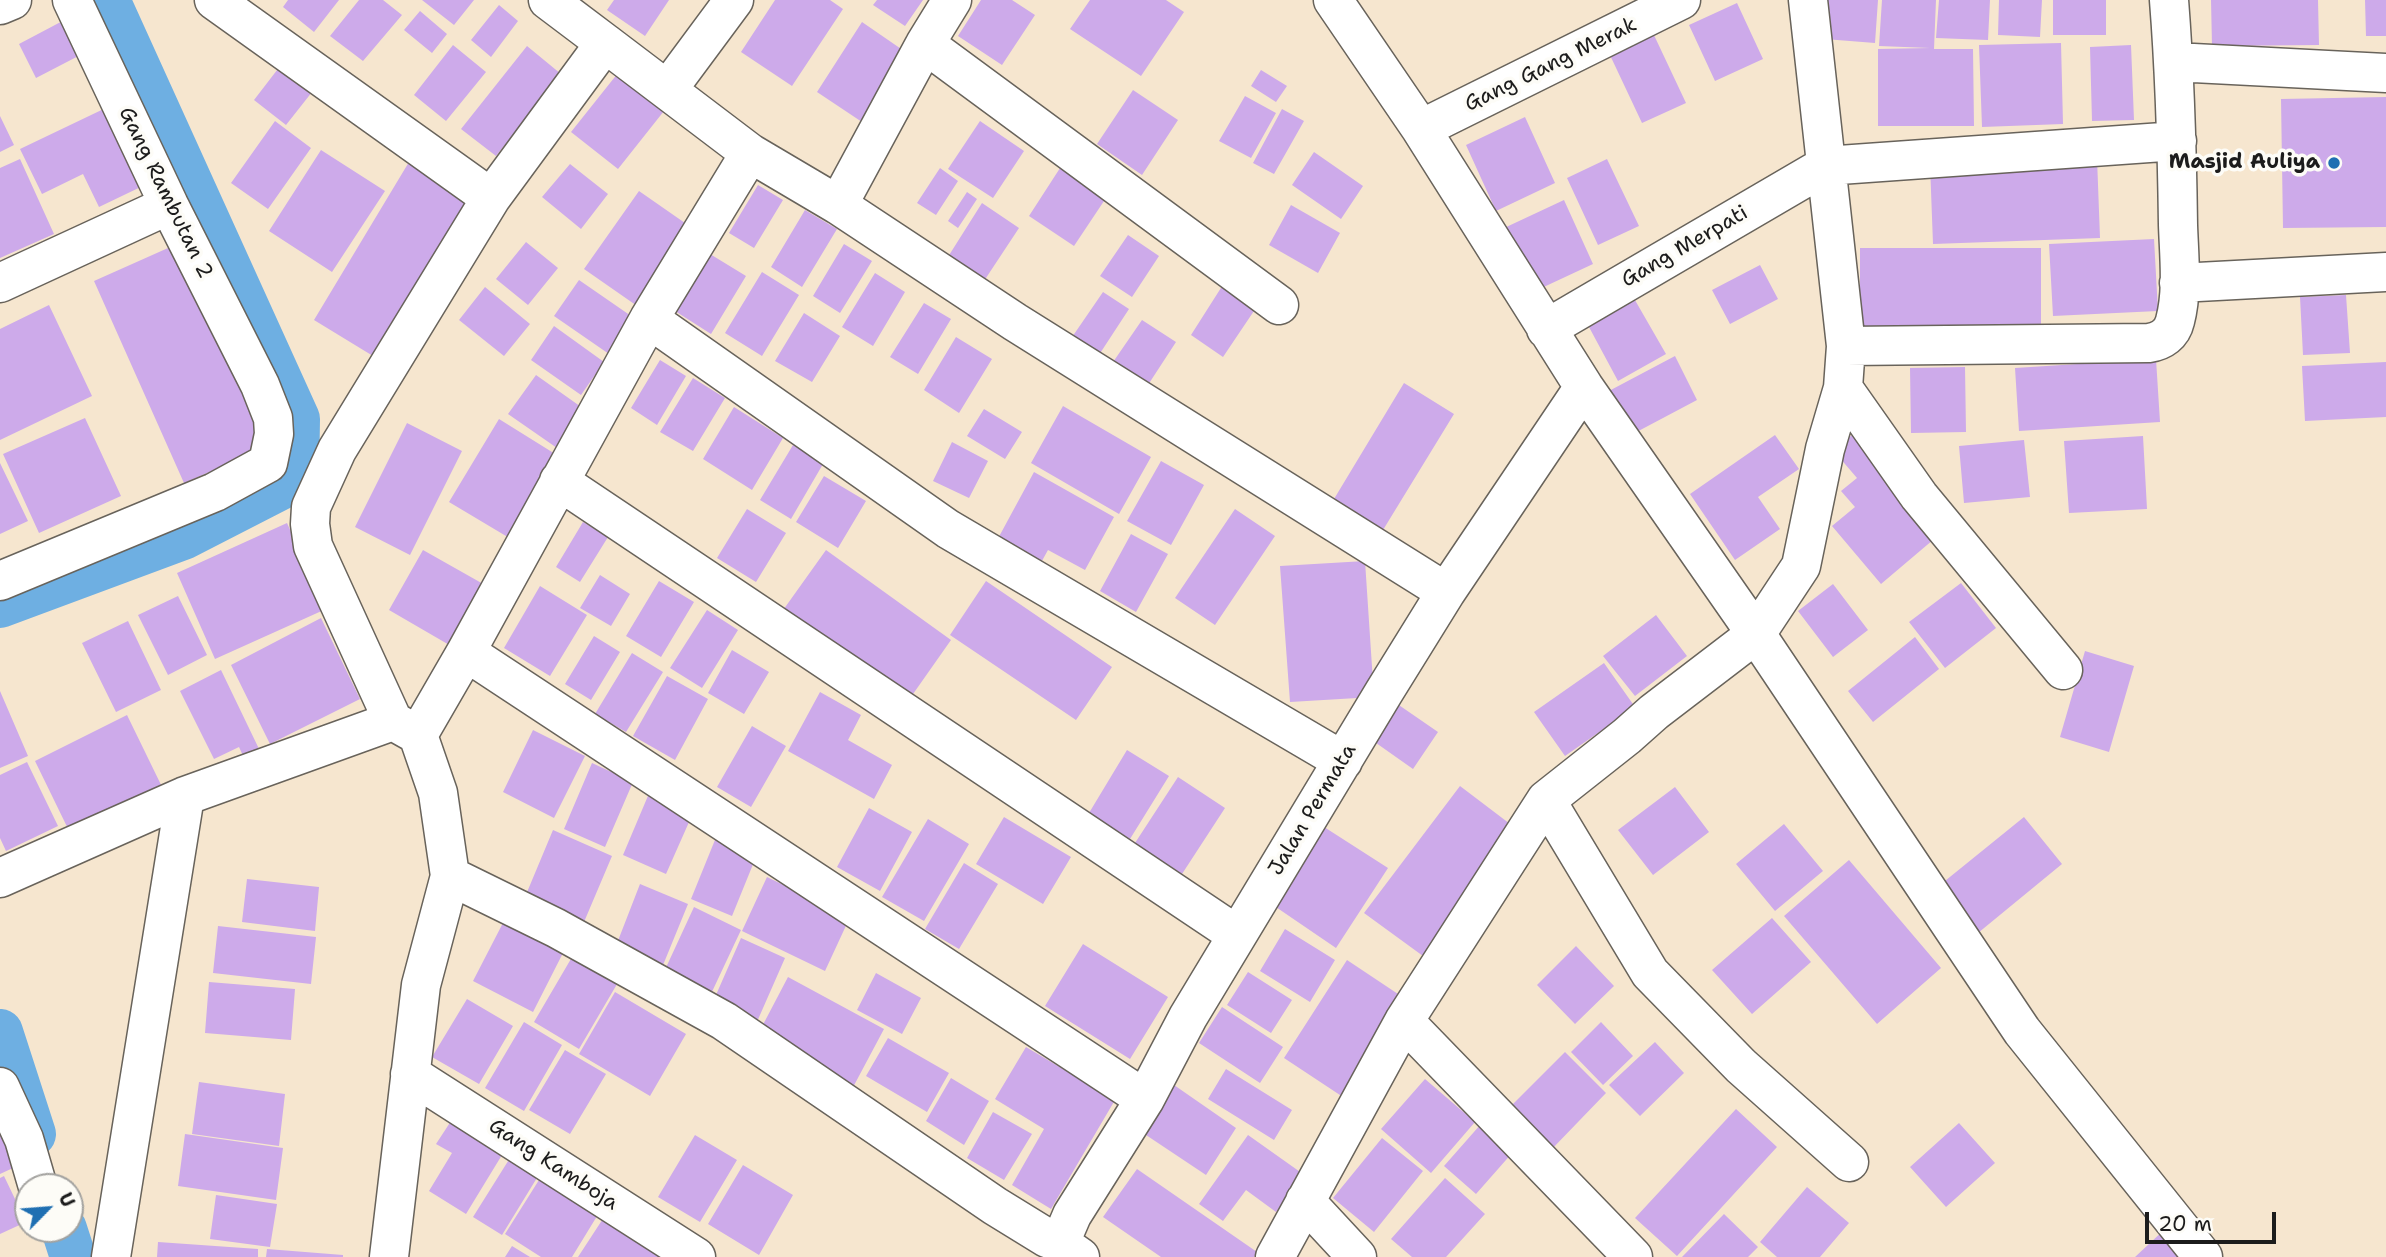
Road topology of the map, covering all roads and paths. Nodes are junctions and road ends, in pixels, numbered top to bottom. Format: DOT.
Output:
graph roads {
  1 [pos="12,0"];
  2 [pos="72,0"];
  3 [pos="214,0"];
  4 [pos="548,0"];
  5 [pos="734,0"];
  6 [pos="952,0"];
  7 [pos="1333,0"];
  8 [pos="1681,0"];
  9 [pos="1808,0"];
  10 [pos="2169,0"];
  11 [pos="0,5"];
  12 [pos="605,43"];
  13 [pos="925,44"];
  14 [pos="2174,62"];
  15 [pos="2386,73"];
  16 [pos="668,89"];
  17 [pos="1422,129"];
  18 [pos="2177,142"];
  19 [pos="750,153"];
  20 [pos="1825,166"];
  21 [pos="491,198"];
  22 [pos="169,205"];
  23 [pos="838,205"];
  24 [pos="2386,272"];
  25 [pos="0,283"];
  26 [pos="2179,283"];
  27 [pos="1279,305"];
  28 [pos="649,320"];
  29 [pos="1546,329"];
  30 [pos="1846,346"];
  31 [pos="1584,387"];
  32 [pos="1843,388"];
  33 [pos="559,481"];
  34 [pos="0,581"];
  35 [pos="1446,592"];
  36 [pos="1756,634"];
  37 [pos="467,652"];
  38 [pos="2063,670"];
  39 [pos="405,728"];
  40 [pos="1343,761"];
  41 [pos="185,796"];
  42 [pos="1546,800"];
  43 [pos="450,876"];
  44 [pos="0,878"];
  45 [pos="1237,935"];
  46 [pos="1404,1020"];
  47 [pos="410,1074"];
  48 [pos="0,1087"];
  49 [pos="1145,1099"];
  50 [pos="1849,1161"];
  51 [pos="34,1173"];
  52 [pos="1305,1201"];
  53 [pos="1070,1250"];
  54 [pos="111,1257"];
  55 [pos="389,1257"];
  56 [pos="696,1257"];
  57 [pos="1275,1257"];
  58 [pos="1357,1257"];
  59 [pos="1633,1257"];
  60 [pos="2203,1257"];
  1 -- 11 [label="street"];
  2 -- 22 [label="street, Gang Rambutan 2"];
  3 -- 21 [label="street"];
  4 -- 12 [label="street"];
  5 -- 16 [label="street"];
  6 -- 13 [label="street"];
  7 -- 17 [label="street"];
  8 -- 17 [label="street, Gang Gang Merak"];
  9 -- 20 [label="street"];
  10 -- 14 [label="street"];
  12 -- 16 [label="street"];
  12 -- 21 [label="street"];
  13 -- 23 [label="street"];
  13 -- 27 [label="street"];
  14 -- 15 [label="street"];
  14 -- 18 [label="street"];
  16 -- 19 [label="street"];
  17 -- 29 [label="street"];
  18 -- 20 [label="street"];
  18 -- 26 [label="street"];
  19 -- 23 [label="street"];
  19 -- 28 [label="street"];
  20 -- 29 [label="street, Gang Merpati"];
  20 -- 30 [label="street"];
  21 -- 39 [label="street"];
  22 -- 25 [label="street"];
  22 -- 34 [label="street, Gang Rambutan 2"];
  23 -- 35 [label="street"];
  24 -- 26 [label="street"];
  26 -- 30 [label="street"];
  28 -- 33 [label="street"];
  28 -- 40 [label="street"];
  29 -- 31 [label="street"];
  30 -- 32 [label="street"];
  31 -- 35 [label="street, Jalan Permata"];
  31 -- 36 [label="street"];
  32 -- 36 [label="street"];
  32 -- 38 [label="street"];
  33 -- 37 [label="street"];
  33 -- 45 [label="street"];
  35 -- 40 [label="street, Jalan Permata"];
  36 -- 42 [label="street"];
  36 -- 60 [label="street"];
  37 -- 39 [label="street"];
  37 -- 49 [label="street"];
  39 -- 41 [label="street"];
  39 -- 43 [label="street"];
  40 -- 45 [label="street, Jalan Permata"];
  41 -- 44 [label="street"];
  41 -- 54 [label="street"];
  42 -- 46 [label="street"];
  42 -- 50 [label="street"];
  43 -- 47 [label="street"];
  43 -- 53 [label="street"];
  45 -- 49 [label="street, Jalan Permata"];
  46 -- 52 [label="street"];
  46 -- 59 [label="street"];
  47 -- 55 [label="street"];
  47 -- 56 [label="street, Gang Kamboja"];
  48 -- 51 [label="street"];
  49 -- 53 [label="street, Jalan Permata"];
  52 -- 57 [label="street"];
  52 -- 58 [label="street"];
}
